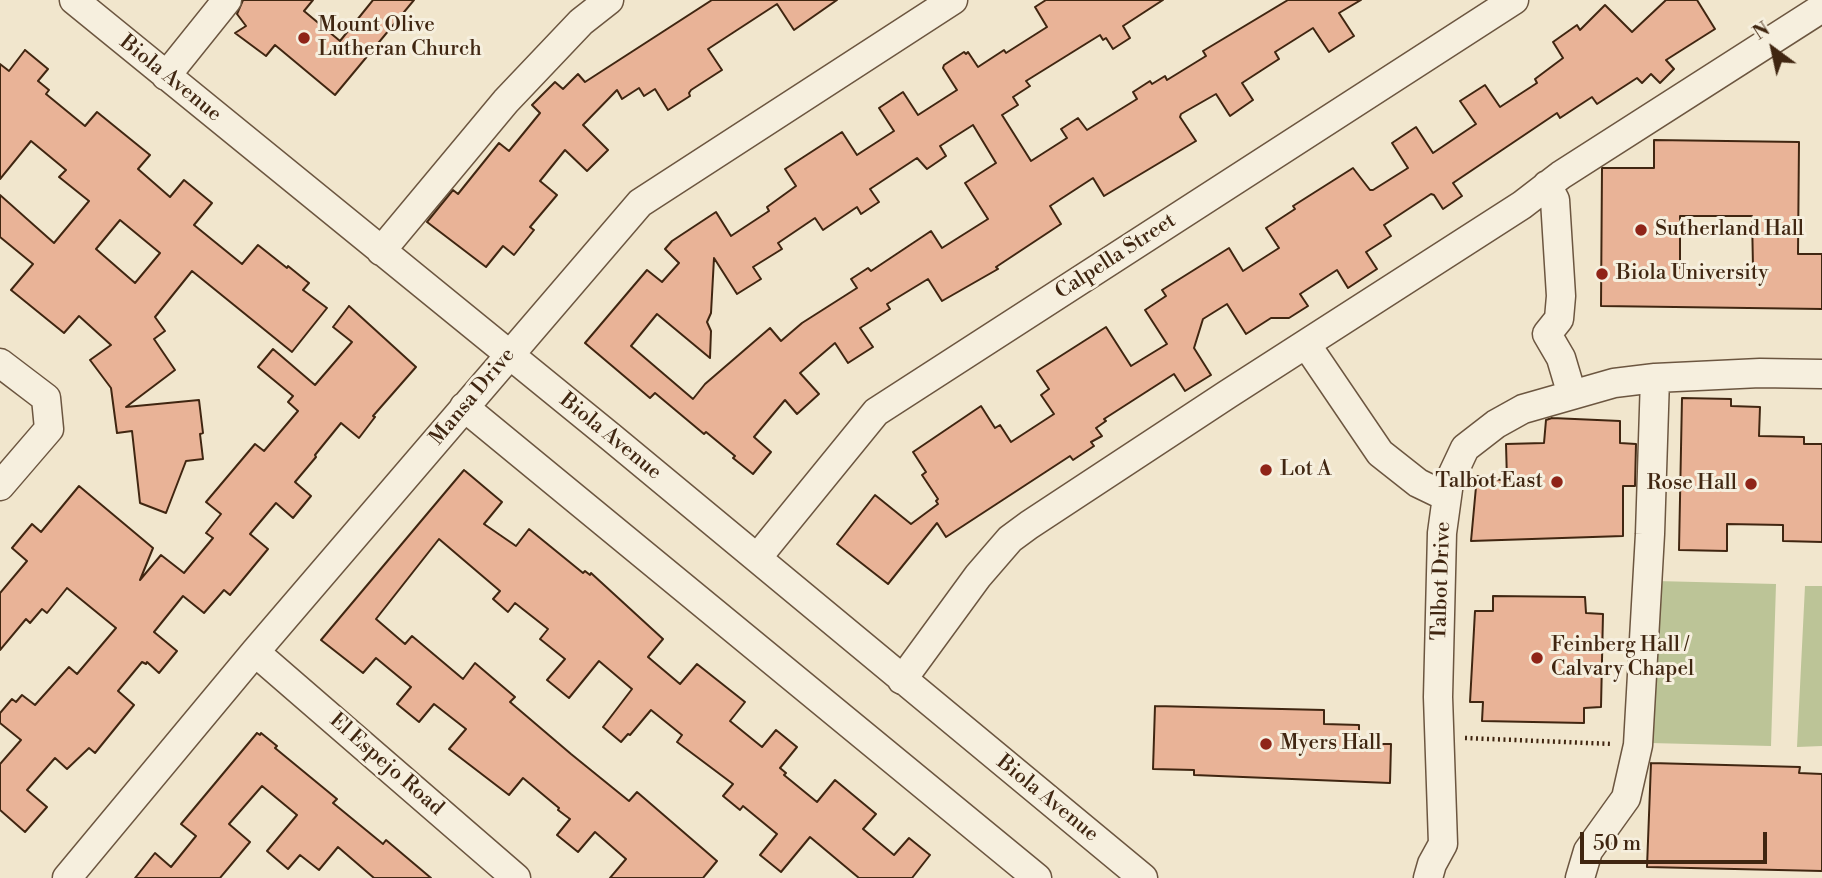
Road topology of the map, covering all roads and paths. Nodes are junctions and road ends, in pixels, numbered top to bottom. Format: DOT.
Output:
graph roads {
  1 [pos="74,0"];
  2 [pos="227,0"];
  3 [pos="953,0"];
  4 [pos="1514,0"];
  5 [pos="592,5"];
  6 [pos="1822,8"];
  7 [pos="166,76"];
  8 [pos="1547,185"];
  9 [pos="381,251"];
  10 [pos="1306,344"];
  11 [pos="508,355"];
  12 [pos="0,363"];
  13 [pos="1822,374"];
  14 [pos="1655,378"];
  15 [pos="1572,395"];
  16 [pos="464,407"];
  17 [pos="0,486"];
  18 [pos="1447,497"];
  19 [pos="757,558"];
  20 [pos="255,652"];
  21 [pos="902,680"];
  22 [pos="1440,735"];
  23 [pos="1638,745"];
  24 [pos="502,874"];
  25 [pos="67,878"];
  26 [pos="1037,878"];
  27 [pos="1143,878"];
  28 [pos="1428,878"];
  29 [pos="1580,878"];
  1 -- 7 [label="street, Biola Avenue"];
  2 -- 7 [label="street"];
  3 -- 11 [label="street, Mansa Drive"];
  4 -- 19 [label="street, Calpella Street"];
  5 -- 9 [label="street"];
  6 -- 8 [label="street"];
  7 -- 9 [label="street, Biola Avenue"];
  8 -- 10 [label="street"];
  8 -- 15 [label="street"];
  9 -- 11 [label="street, Biola Avenue"];
  10 -- 18 [label="street"];
  10 -- 21 [label="street"];
  11 -- 16 [label="street, Mansa Drive"];
  11 -- 19 [label="street, Biola Avenue"];
  12 -- 17 [label="street"];
  13 -- 14 [label="street, Talbot Drive"];
  14 -- 15 [label="street, Talbot Drive"];
  14 -- 23 [label="street"];
  15 -- 18 [label="street, Talbot Drive"];
  16 -- 20 [label="street, Mansa Drive"];
  16 -- 26 [label="street"];
  18 -- 22 [label="street, Talbot Drive"];
  19 -- 21 [label="street, Biola Avenue"];
  20 -- 24 [label="street, El Espejo Road"];
  20 -- 25 [label="street, Mansa Drive"];
  21 -- 27 [label="street, Biola Avenue"];
  22 -- 23 [label="path"];
  22 -- 28 [label="street, Talbot Drive"];
  23 -- 29 [label="street"];
}
